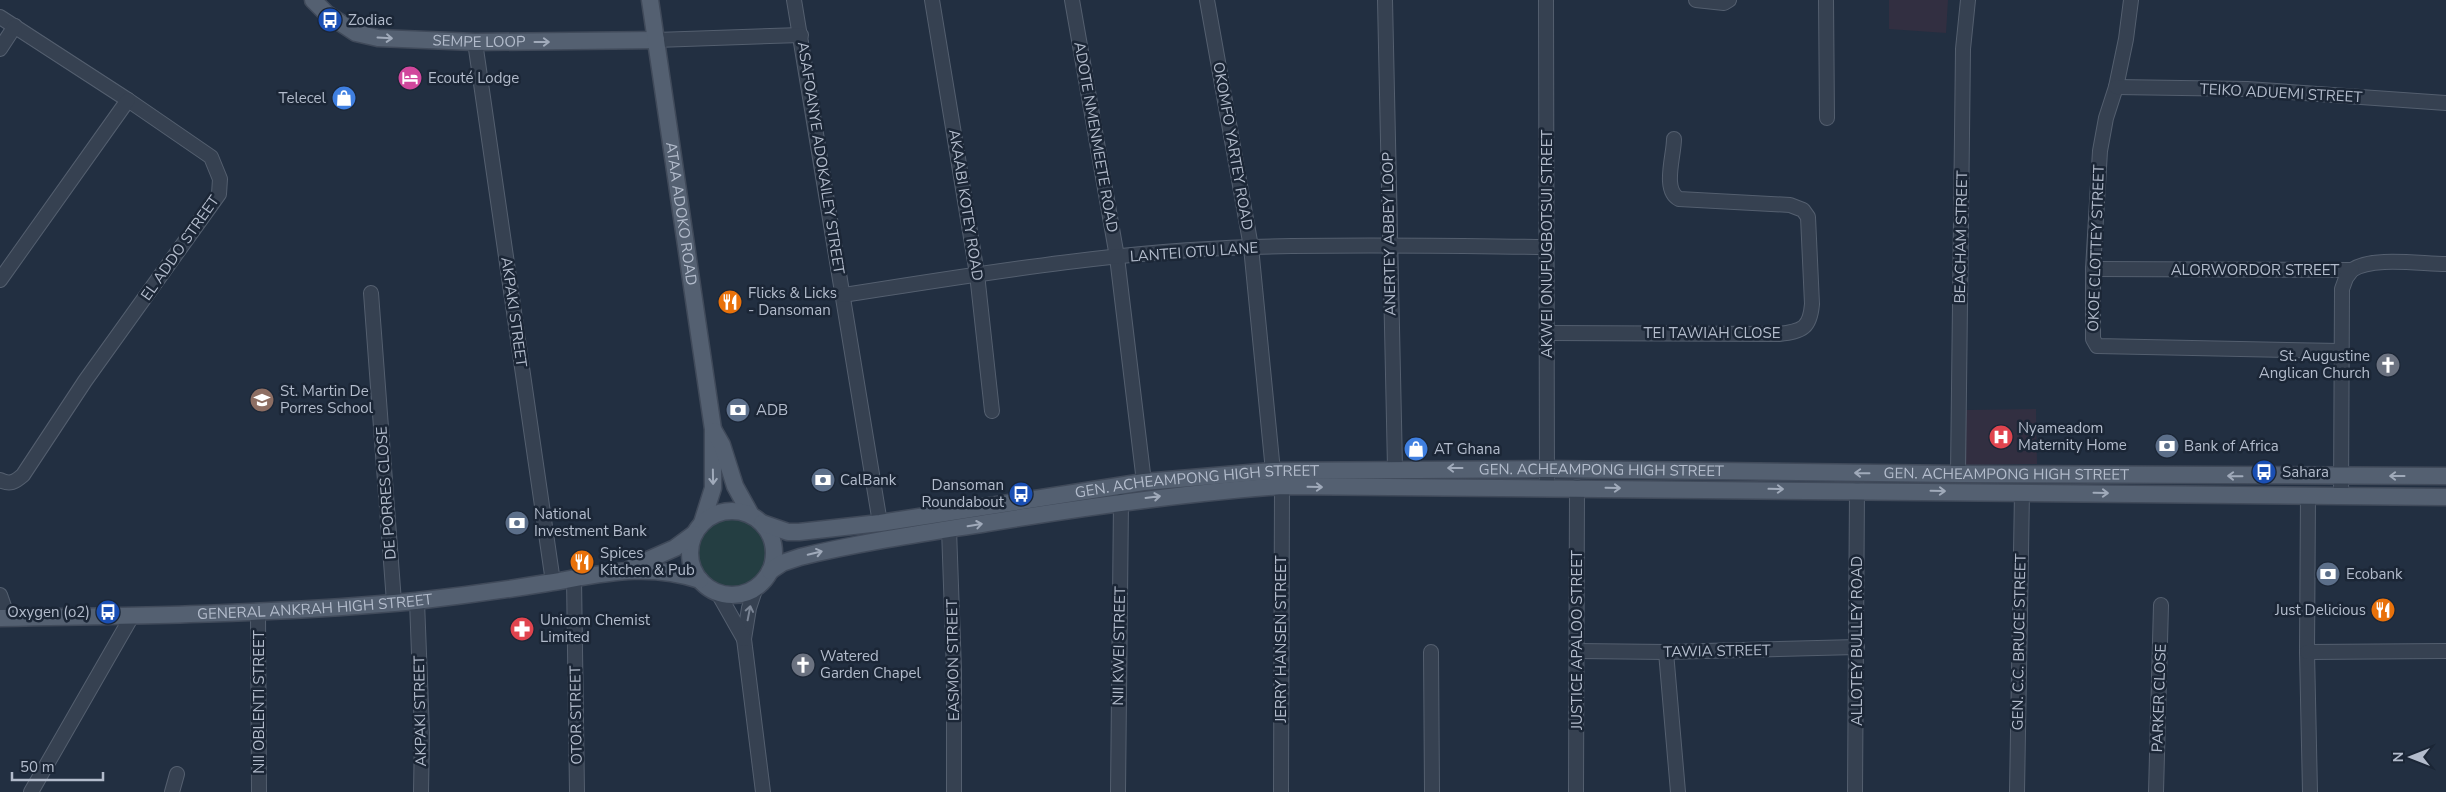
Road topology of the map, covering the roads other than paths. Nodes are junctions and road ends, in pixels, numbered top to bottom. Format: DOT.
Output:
graph roads {
  1 [pos="313,0"];
  2 [pos="650,0"];
  3 [pos="794,0"];
  4 [pos="932,0"];
  5 [pos="1072,0"];
  6 [pos="1207,0"];
  7 [pos="1385,0"];
  8 [pos="1546,0"];
  9 [pos="1696,0"];
  10 [pos="1729,0"];
  11 [pos="1826,0"];
  12 [pos="1968,0"];
  13 [pos="2131,0"];
  14 [pos="0,17"];
  15 [pos="15,26"];
  16 [pos="801,35"];
  17 [pos="656,40"];
  18 [pos="475,42"];
  19 [pos="0,49"];
  20 [pos="2116,87"];
  21 [pos="128,100"];
  22 [pos="2446,103"];
  23 [pos="1827,118"];
  24 [pos="1674,139"];
  25 [pos="1388,246"];
  26 [pos="1251,247"];
  27 [pos="1547,247"];
  28 [pos="1117,258"];
  29 [pos="2446,264"];
  30 [pos="2093,269"];
  31 [pos="2352,270"];
  32 [pos="977,274"];
  33 [pos="0,280"];
  34 [pos="371,293"];
  35 [pos="844,295"];
  36 [pos="1547,333"];
  37 [pos="2340,351"];
  38 [pos="992,411"];
  39 [pos="713,429"];
  40 [pos="1395,468"];
  41 [pos="1548,469"];
  42 [pos="1273,471"];
  43 [pos="1958,474"];
  44 [pos="2446,476"];
  45 [pos="2340,477"];
  46 [pos="1,480"];
  47 [pos="1144,482"];
  48 [pos="1282,486"];
  49 [pos="1547,487"];
  50 [pos="1577,487"];
  51 [pos="1857,490"];
  52 [pos="2022,492"];
  53 [pos="2308,496"];
  54 [pos="2341,496"];
  55 [pos="2446,497"];
  56 [pos="1120,501"];
  57 [pos="756,519"];
  58 [pos="880,523"];
  59 [pos="698,529"];
  60 [pos="949,529"];
  61 [pos="628,569"];
  62 [pos="770,571"];
  63 [pos="574,578"];
  64 [pos="700,580"];
  65 [pos="553,582"];
  66 [pos="756,587"];
  67 [pos="718,593"];
  68 [pos="0,595"];
  69 [pos="417,601"];
  70 [pos="394,602"];
  71 [pos="2161,605"];
  72 [pos="258,611"];
  73 [pos="132,616"];
  74 [pos="4,618"];
  75 [pos="744,639"];
  76 [pos="1857,647"];
  77 [pos="1577,651"];
  78 [pos="2446,651"];
  79 [pos="1431,652"];
  80 [pos="1666,652"];
  81 [pos="2307,652"];
  82 [pos="178,774"];
  83 [pos="30,792"];
  84 [pos="172,792"];
  85 [pos="259,792"];
  86 [pos="421,792"];
  87 [pos="577,792"];
  88 [pos="762,792"];
  89 [pos="954,792"];
  90 [pos="1118,792"];
  91 [pos="1281,792"];
  92 [pos="1432,792"];
  93 [pos="1576,792"];
  94 [pos="1678,792"];
  95 [pos="1856,792"];
  96 [pos="2016,792"];
  97 [pos="2156,792"];
  98 [pos="2310,792"];
  1 -- 18 [label="main road, SEMPE LOOP, one-way"];
  2 -- 17 [label="main road, ATAA ADOKO ROAD"];
  3 -- 16 [label="street, ASAFOANYE ADOKAILEY STREET"];
  4 -- 32 [label="street, AKAABI KOTEY ROAD"];
  5 -- 28 [label="street, ADOTE NMENMEETE ROAD"];
  6 -- 26 [label="street, OKOMFO YARTEY ROAD"];
  7 -- 25 [label="street, ANERTEY ABBEY LOOP"];
  8 -- 27 [label="street, AKWEI ONUFUGBOTSUI STREET"];
  9 -- 10 [label="street"];
  11 -- 23 [label="street"];
  12 -- 43 [label="street, BEACHAM STREET"];
  13 -- 20 [label="street, OKOE CLOTTEY STREET"];
  14 -- 15 [label="street, EL ADDO STREET"];
  15 -- 19 [label="street"];
  15 -- 21 [label="street, EL ADDO STREET"];
  16 -- 17 [label="street"];
  16 -- 35 [label="street, ASAFOANYE ADOKAILEY STREET"];
  18 -- 17 [label="main road, SEMPE LOOP, one-way"];
  17 -- 39 [label="main road, ATAA ADOKO ROAD"];
  18 -- 65 [label="street, AKPAKI STREET"];
  20 -- 22 [label="street, TEIKO ADUEMI STREET"];
  20 -- 30 [label="street, OKOE CLOTTEY STREET"];
  21 -- 33 [label="street"];
  21 -- 46 [label="street, EL ADDO STREET"];
  24 -- 36 [label="street, TEI TAWIAH CLOSE"];
  25 -- 26 [label="street, LANTEI OTU LANE"];
  25 -- 27 [label="street, LANTEI OTU LANE"];
  25 -- 40 [label="street, ANERTEY ABBEY LOOP"];
  26 -- 28 [label="street, LANTEI OTU LANE"];
  26 -- 42 [label="street, OKOMFO YARTEY ROAD"];
  27 -- 36 [label="street, AKWEI ONUFUGBOTSUI STREET"];
  28 -- 32 [label="street, LANTEI OTU LANE"];
  28 -- 47 [label="street, ADOTE NMENMEETE ROAD"];
  29 -- 31 [label="street, ALORWORDOR STREET"];
  30 -- 31 [label="street, ALORWORDOR STREET"];
  30 -- 37 [label="street, OKOE CLOTTEY STREET"];
  31 -- 37 [label="street"];
  32 -- 35 [label="street, LANTEI OTU LANE"];
  32 -- 38 [label="street, AKAABI KOTEY ROAD"];
  34 -- 70 [label="street, DE PORRES CLOSE"];
  35 -- 58 [label="street, ASAFOANYE ADOKAILEY STREET"];
  36 -- 41 [label="street, AKWEI ONUFUGBOTSUI STREET"];
  37 -- 45 [label="street"];
  39 -- 57 [label="main road, ATAA ADOKO ROAD"];
  39 -- 59 [label="main road, ATAA ADOKO ROAD, one-way"];
  41 -- 40 [label="main road, GEN. ACHEAMPONG HIGH STREET, one-way"];
  40 -- 42 [label="main road, GEN. ACHEAMPONG HIGH STREET"];
  43 -- 41 [label="main road, GEN. ACHEAMPONG HIGH STREET, one-way"];
  41 -- 49 [label="street, AKWEI ONUFUGBOTSUI STREET"];
  42 -- 47 [label="main road, GEN. ACHEAMPONG HIGH STREET"];
  45 -- 43 [label="main road, GEN. ACHEAMPONG HIGH STREET, one-way"];
  44 -- 45 [label="main road, GEN. ACHEAMPONG HIGH STREET, one-way"];
  45 -- 54 [label="street"];
  47 -- 58 [label="main road, GEN. ACHEAMPONG HIGH STREET"];
  48 -- 49 [label="main road, GEN. ACHEAMPONG HIGH STREET, one-way"];
  56 -- 48 [label="main road, GEN. ACHEAMPONG HIGH STREET, one-way"];
  48 -- 91 [label="street, JERRY HANSEN STREET"];
  49 -- 50 [label="main road, GEN. ACHEAMPONG HIGH STREET"];
  50 -- 51 [label="main road, GEN. ACHEAMPONG HIGH STREET, one-way"];
  50 -- 77 [label="street, JUSTICE APALOO STREET"];
  51 -- 52 [label="main road, GEN. ACHEAMPONG HIGH STREET, one-way"];
  51 -- 76 [label="street, ALLOTEY BULLEY ROAD"];
  52 -- 53 [label="main road, GEN. ACHEAMPONG HIGH STREET, one-way"];
  52 -- 96 [label="street, GEN. C.C. BRUCE STREET"];
  53 -- 54 [label="main road, GEN. ACHEAMPONG HIGH STREET"];
  53 -- 81 [label="street"];
  54 -- 55 [label="main road, GEN. ACHEAMPONG HIGH STREET"];
  60 -- 56 [label="main road, GEN. ACHEAMPONG HIGH STREET, one-way"];
  56 -- 90 [label="street, NII KWEI STREET"];
  57 -- 58 [label="main road, GEN. ACHEAMPONG HIGH STREET"];
  57 -- 59 [label="main road"];
  57 -- 62 [label="main road"];
  59 -- 61 [label="main road, GENERAL ANKRAH HIGH STREET"];
  59 -- 64 [label="main road"];
  62 -- 60 [label="main road, GEN. ACHEAMPONG HIGH STREET, one-way"];
  60 -- 89 [label="street, EASMON STREET"];
  61 -- 63 [label="main road, GENERAL ANKRAH HIGH STREET"];
  61 -- 64 [label="main road, GENERAL ANKRAH HIGH STREET"];
  62 -- 66 [label="main road"];
  63 -- 65 [label="main road, GENERAL ANKRAH HIGH STREET"];
  63 -- 87 [label="street, OTOR STREET"];
  64 -- 67 [label="main road"];
  65 -- 69 [label="main road, GENERAL ANKRAH HIGH STREET"];
  66 -- 67 [label="main road"];
  75 -- 66 [label="street, one-way"];
  67 -- 75 [label="street"];
  68 -- 74 [label="street"];
  69 -- 70 [label="main road, GENERAL ANKRAH HIGH STREET"];
  69 -- 86 [label="street, AKPAKI STREET"];
  70 -- 72 [label="main road, GENERAL ANKRAH HIGH STREET"];
  71 -- 97 [label="street, PARKER CLOSE"];
  72 -- 73 [label="main road, GENERAL ANKRAH HIGH STREET"];
  72 -- 85 [label="street, NII OBLENTI STREET"];
  73 -- 74 [label="main road, GENERAL ANKRAH HIGH STREET"];
  73 -- 83 [label="street"];
  75 -- 88 [label="street"];
  76 -- 80 [label="street, TAWIA STREET"];
  76 -- 95 [label="street, ALLOTEY BULLEY ROAD"];
  77 -- 80 [label="street, TAWIA STREET"];
  77 -- 93 [label="street, JUSTICE APALOO STREET"];
  78 -- 81 [label="street"];
  79 -- 92 [label="street"];
  80 -- 94 [label="street"];
  81 -- 98 [label="street"];
  82 -- 84 [label="street"];
}
